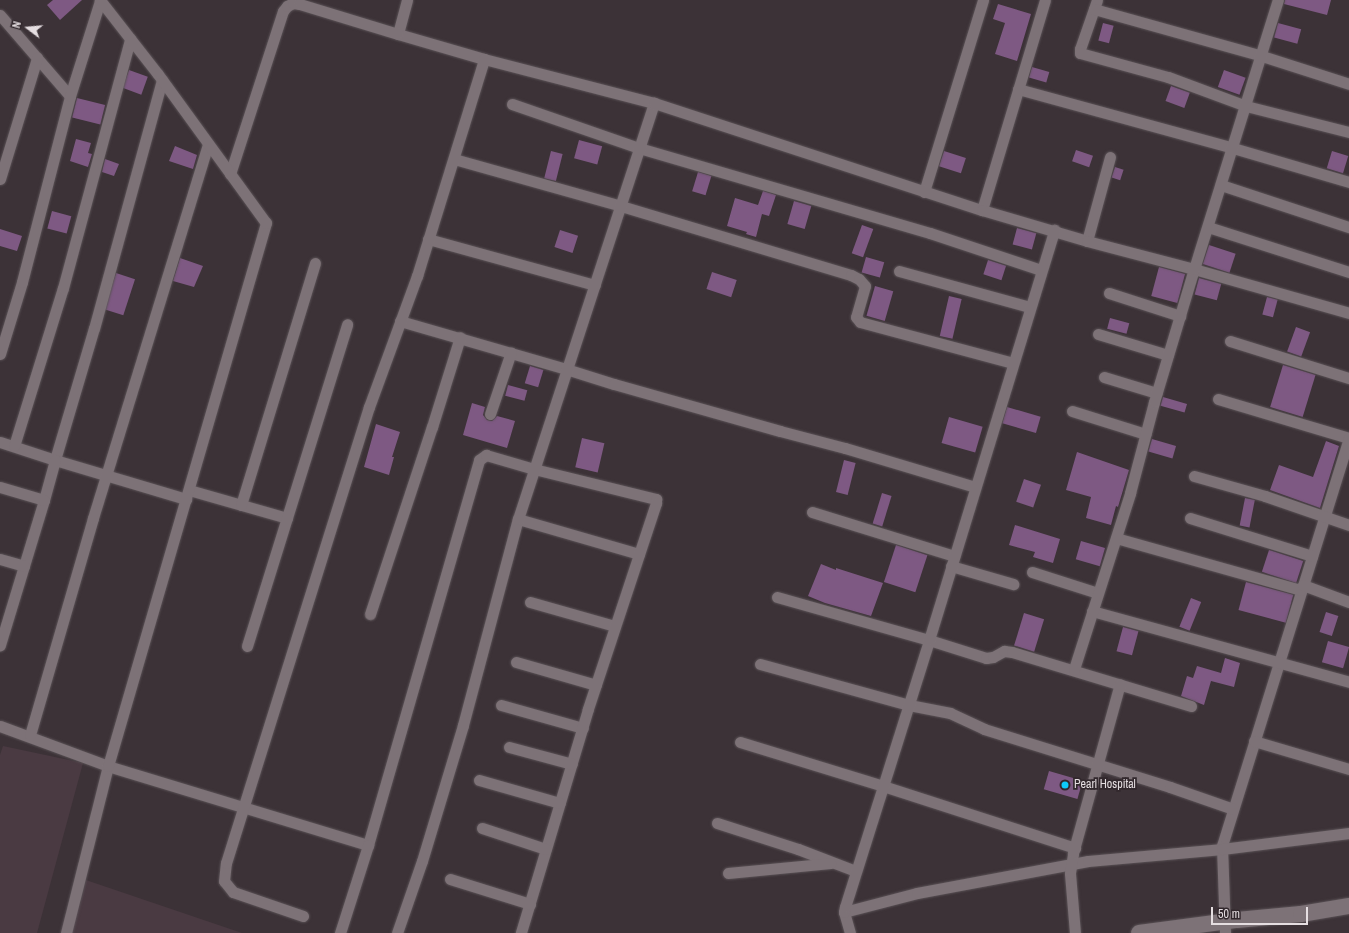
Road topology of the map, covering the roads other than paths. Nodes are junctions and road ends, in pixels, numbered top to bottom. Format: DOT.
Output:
graph roads {
  1 [pos="100,0"];
  2 [pos="407,0"];
  3 [pos="983,0"];
  4 [pos="1045,0"];
  5 [pos="1278,0"];
  6 [pos="1096,4"];
  7 [pos="0,15"];
  8 [pos="398,34"];
  9 [pos="130,39"];
  10 [pos="1262,56"];
  11 [pos="37,58"];
  12 [pos="484,60"];
  13 [pos="162,80"];
  14 [pos="1349,84"];
  15 [pos="1018,89"];
  16 [pos="70,96"];
  17 [pos="654,103"];
  18 [pos="512,104"];
  19 [pos="1246,106"];
  20 [pos="1349,132"];
  21 [pos="208,144"];
  22 [pos="639,148"];
  23 [pos="1233,148"];
  24 [pos="1110,157"];
  25 [pos="454,159"];
  26 [pos="230,174"];
  27 [pos="0,179"];
  28 [pos="1349,182"];
  29 [pos="1221,186"];
  30 [pos="924,192"];
  31 [pos="621,206"];
  32 [pos="982,210"];
  33 [pos="1208,227"];
  34 [pos="1349,227"];
  35 [pos="1054,230"];
  36 [pos="428,239"];
  37 [pos="1087,241"];
  38 [pos="315,263"];
  39 [pos="1194,269"];
  40 [pos="1041,270"];
  41 [pos="899,271"];
  42 [pos="1349,272"];
  43 [pos="595,285"];
  44 [pos="1109,293"];
  45 [pos="1030,307"];
  46 [pos="1349,313"];
  47 [pos="1180,316"];
  48 [pos="400,321"];
  49 [pos="347,324"];
  50 [pos="1098,334"];
  51 [pos="460,337"];
  52 [pos="1230,341"];
  53 [pos="510,352"];
  54 [pos="0,354"];
  55 [pos="1168,355"];
  56 [pos="1013,363"];
  57 [pos="566,368"];
  58 [pos="1104,377"];
  59 [pos="1349,378"];
  60 [pos="1157,393"];
  61 [pos="1218,399"];
  62 [pos="1072,411"];
  63 [pos="490,414"];
  64 [pos="1146,434"];
  65 [pos="1349,438"];
  66 [pos="0,442"];
  67 [pos="14,446"];
  68 [pos="55,460"];
  69 [pos="534,469"];
  70 [pos="107,475"];
  71 [pos="1194,476"];
  72 [pos="0,487"];
  73 [pos="975,487"];
  74 [pos="187,494"];
  75 [pos="44,500"];
  76 [pos="241,505"];
  77 [pos="812,512"];
  78 [pos="1324,517"];
  79 [pos="287,518"];
  80 [pos="1190,518"];
  81 [pos="518,519"];
  82 [pos="1349,525"];
  83 [pos="1116,538"];
  84 [pos="639,554"];
  85 [pos="1312,556"];
  86 [pos="0,559"];
  87 [pos="953,561"];
  88 [pos="24,566"];
  89 [pos="1032,572"];
  90 [pos="1013,584"];
  91 [pos="1302,588"];
  92 [pos="1098,593"];
  93 [pos="777,597"];
  94 [pos="530,602"];
  95 [pos="1349,602"];
  96 [pos="1092,612"];
  97 [pos="370,614"];
  98 [pos="615,626"];
  99 [pos="1,639"];
  100 [pos="929,640"];
  101 [pos="247,646"];
  102 [pos="516,662"];
  103 [pos="760,664"];
  104 [pos="1279,664"];
  105 [pos="1074,669"];
  106 [pos="1349,682"];
  107 [pos="1120,684"];
  108 [pos="596,685"];
  109 [pos="909,704"];
  110 [pos="501,705"];
  111 [pos="1191,706"];
  112 [pos="0,726"];
  113 [pos="583,728"];
  114 [pos="30,736"];
  115 [pos="1254,741"];
  116 [pos="740,742"];
  117 [pos="509,747"];
  118 [pos="572,764"];
  119 [pos="1098,765"];
  120 [pos="108,766"];
  121 [pos="1349,769"];
  122 [pos="479,780"];
  123 [pos="883,786"];
  124 [pos="560,803"];
  125 [pos="243,806"];
  126 [pos="1233,809"];
  127 [pos="717,824"];
  128 [pos="482,828"];
  129 [pos="1349,833"];
  130 [pos="368,845"];
  131 [pos="546,848"];
  132 [pos="1074,848"];
  133 [pos="1222,849"];
  134 [pos="834,863"];
  135 [pos="1071,864"];
  136 [pos="856,871"];
  137 [pos="728,873"];
  138 [pos="450,879"];
  139 [pos="530,904"];
  140 [pos="1349,906"];
  141 [pos="844,912"];
  142 [pos="303,916"];
  143 [pos="1224,927"];
  144 [pos="66,933"];
  145 [pos="340,933"];
  146 [pos="397,933"];
  147 [pos="521,933"];
  148 [pos="850,933"];
  149 [pos="1075,933"];
  150 [pos="1139,933"];
  1 -- 9 [label="street"];
  1 -- 16 [label="street"];
  2 -- 8 [label="street"];
  3 -- 30 [label="street"];
  4 -- 15 [label="street"];
  5 -- 10 [label="street"];
  6 -- 10 [label="street"];
  6 -- 19 [label="street"];
  7 -- 11 [label="street"];
  8 -- 12 [label="street"];
  8 -- 26 [label="street"];
  9 -- 13 [label="street"];
  9 -- 67 [label="street"];
  10 -- 14 [label="street"];
  10 -- 19 [label="street"];
  11 -- 16 [label="street"];
  11 -- 27 [label="street"];
  12 -- 17 [label="street"];
  12 -- 25 [label="street"];
  13 -- 21 [label="street"];
  13 -- 68 [label="street"];
  15 -- 23 [label="street"];
  15 -- 32 [label="street"];
  16 -- 54 [label="street"];
  17 -- 22 [label="street"];
  17 -- 30 [label="street"];
  18 -- 22 [label="street"];
  19 -- 20 [label="street"];
  19 -- 23 [label="street"];
  21 -- 26 [label="street"];
  21 -- 70 [label="street"];
  22 -- 31 [label="street"];
  22 -- 40 [label="street"];
  23 -- 28 [label="street"];
  23 -- 29 [label="street"];
  24 -- 37 [label="street"];
  25 -- 31 [label="street"];
  25 -- 36 [label="street"];
  26 -- 74 [label="street"];
  29 -- 33 [label="street"];
  29 -- 34 [label="street"];
  30 -- 32 [label="street"];
  31 -- 43 [label="street"];
  31 -- 56 [label="street"];
  32 -- 35 [label="street"];
  33 -- 39 [label="street"];
  33 -- 42 [label="street"];
  35 -- 37 [label="street"];
  35 -- 40 [label="street"];
  36 -- 43 [label="street"];
  36 -- 48 [label="street"];
  37 -- 39 [label="street"];
  38 -- 76 [label="street"];
  39 -- 46 [label="street"];
  39 -- 47 [label="street"];
  40 -- 45 [label="street"];
  41 -- 45 [label="street"];
  43 -- 57 [label="street"];
  44 -- 47 [label="street"];
  45 -- 56 [label="street"];
  47 -- 55 [label="street"];
  48 -- 51 [label="street"];
  48 -- 125 [label="street"];
  49 -- 79 [label="street"];
  50 -- 55 [label="street"];
  51 -- 53 [label="street"];
  51 -- 97 [label="street"];
  52 -- 59 [label="street"];
  53 -- 57 [label="street"];
  53 -- 63 [label="street"];
  55 -- 60 [label="street"];
  56 -- 73 [label="street"];
  57 -- 69 [label="street"];
  57 -- 73 [label="street"];
  58 -- 60 [label="street"];
  60 -- 64 [label="street"];
  61 -- 65 [label="street"];
  62 -- 64 [label="street"];
  64 -- 83 [label="street"];
  65 -- 78 [label="street"];
  66 -- 67 [label="street"];
  67 -- 68 [label="street"];
  68 -- 70 [label="street"];
  68 -- 75 [label="street"];
  69 -- 81 [label="street"];
  69 -- 84 [label="street"];
  69 -- 130 [label="street"];
  70 -- 74 [label="street"];
  70 -- 114 [label="street"];
  71 -- 78 [label="street"];
  72 -- 75 [label="street"];
  73 -- 87 [label="street"];
  74 -- 76 [label="street"];
  74 -- 120 [label="street"];
  75 -- 88 [label="street"];
  76 -- 79 [label="street"];
  77 -- 87 [label="street"];
  78 -- 82 [label="street"];
  78 -- 85 [label="street"];
  79 -- 101 [label="street"];
  80 -- 85 [label="street"];
  81 -- 84 [label="street"];
  81 -- 146 [label="street"];
  83 -- 91 [label="street"];
  83 -- 92 [label="street"];
  84 -- 98 [label="street"];
  85 -- 91 [label="street"];
  86 -- 88 [label="street"];
  87 -- 90 [label="street"];
  87 -- 100 [label="street"];
  88 -- 99 [label="street"];
  89 -- 92 [label="street"];
  91 -- 95 [label="street"];
  91 -- 104 [label="street"];
  92 -- 96 [label="street"];
  93 -- 100 [label="street"];
  94 -- 98 [label="street"];
  96 -- 104 [label="street"];
  96 -- 105 [label="street"];
  98 -- 108 [label="street"];
  100 -- 105 [label="street"];
  100 -- 109 [label="street"];
  102 -- 108 [label="street"];
  103 -- 109 [label="street"];
  104 -- 106 [label="street"];
  104 -- 115 [label="street"];
  105 -- 107 [label="street"];
  107 -- 111 [label="street"];
  107 -- 119 [label="street"];
  108 -- 113 [label="street"];
  109 -- 119 [label="street"];
  109 -- 123 [label="street"];
  110 -- 113 [label="street"];
  112 -- 114 [label="street"];
  113 -- 118 [label="street"];
  114 -- 120 [label="street"];
  115 -- 121 [label="street"];
  115 -- 126 [label="street"];
  116 -- 123 [label="street"];
  117 -- 118 [label="street"];
  118 -- 124 [label="street"];
  119 -- 126 [label="street"];
  119 -- 132 [label="street"];
  120 -- 125 [label="street"];
  120 -- 144 [label="street"];
  122 -- 124 [label="street"];
  123 -- 132 [label="street"];
  123 -- 136 [label="street"];
  124 -- 131 [label="street"];
  125 -- 130 [label="street"];
  125 -- 142 [label="street"];
  126 -- 133 [label="street"];
  127 -- 134 [label="street"];
  128 -- 131 [label="street"];
  129 -- 133 [label="street"];
  130 -- 145 [label="street"];
  131 -- 139 [label="street"];
  132 -- 135 [label="street"];
  133 -- 135 [label="street"];
  133 -- 143 [label="street"];
  134 -- 136 [label="street"];
  134 -- 137 [label="street"];
  135 -- 141 [label="street"];
  135 -- 149 [label="street"];
  136 -- 141 [label="street"];
  138 -- 139 [label="street"];
  139 -- 147 [label="street"];
  140 -- 143 [label="main road"];
  141 -- 148 [label="street"];
  143 -- 150 [label="main road"];
}
